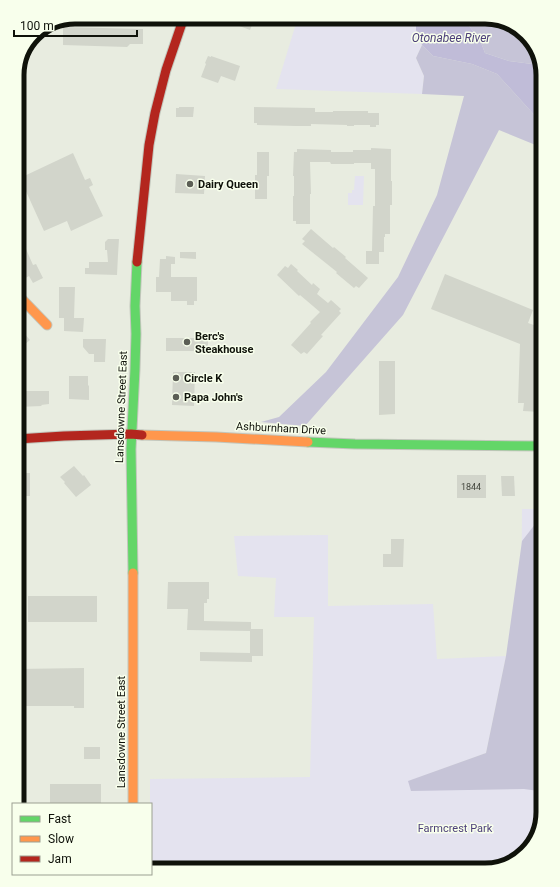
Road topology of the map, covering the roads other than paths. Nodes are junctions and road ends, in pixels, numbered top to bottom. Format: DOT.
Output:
graph roads {
  1 [pos="182,24"];
  2 [pos="24,301"];
  3 [pos="47,325"];
  4 [pos="132,434"];
  5 [pos="24,439"];
  6 [pos="536,446"];
  7 [pos="132,803"];
  1 -- 4 [label="main road, Lansdowne Street East"];
  2 -- 3 [label="main road"];
  4 -- 5 [label="main road, Ashburnham Drive"];
  4 -- 6 [label="main road, Ashburnham Drive"];
  4 -- 7 [label="main road, Lansdowne Street East"];
}
